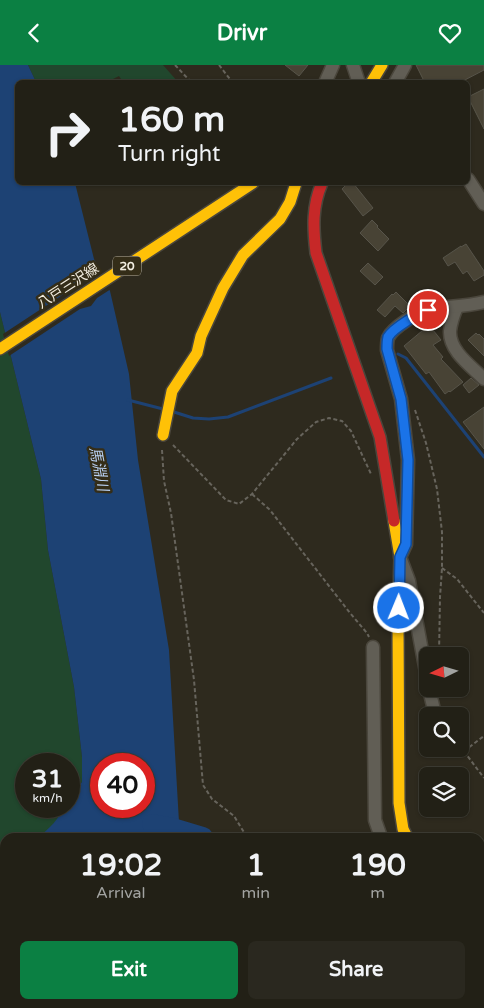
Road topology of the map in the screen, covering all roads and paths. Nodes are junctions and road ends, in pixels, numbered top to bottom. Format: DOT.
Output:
graph roads {
  1 [pos="175,65"];
  2 [pos="219,65"];
  3 [pos="333,65"];
  4 [pos="353,65"];
  5 [pos="405,65"];
  6 [pos="189,80"];
  7 [pos="232,80"];
  8 [pos="327,80"];
  9 [pos="358,80"];
  10 [pos="397,80"];
  11 [pos="470,182"];
  12 [pos="250,185"];
  13 [pos="295,185"];
  14 [pos="321,185"];
  15 [pos="484,204"];
  16 [pos="484,302"];
  17 [pos="457,307"];
  18 [pos="0,349"];
  19 [pos="484,379"];
  20 [pos="413,404"];
  21 [pos="163,435"];
  22 [pos="374,481"];
  23 [pos="252,494"];
  24 [pos="400,557"];
  25 [pos="442,568"];
  26 [pos="484,613"];
  27 [pos="373,647"];
  28 [pos="421,647"];
  29 [pos="439,647"];
  30 [pos="484,736"];
  31 [pos="469,747"];
  32 [pos="468,757"];
  33 [pos="484,778"];
  34 [pos="244,833"];
  35 [pos="380,833"];
  36 [pos="405,833"];
  1 -- 6 [label="path"];
  2 -- 7 [label="path"];
  3 -- 8 [label="street"];
  4 -- 9 [label="street"];
  5 -- 10 [label="street"];
  11 -- 15 [label="street"];
  12 -- 18 [label="street, 八戸三沢線 / 20"];
  13 -- 21 [label="street"];
  14 -- 24 [label="street"];
  16 -- 17 [label="street"];
  17 -- 19 [label="street"];
  17 -- 24 [label="street"];
  20 -- 25 [label="path"];
  21 -- 23 [label="path"];
  21 -- 34 [label="path"];
  22 -- 23 [label="path"];
  23 -- 27 [label="path"];
  24 -- 28 [label="street"];
  24 -- 36 [label="street"];
  25 -- 26 [label="path"];
  25 -- 29 [label="path"];
  27 -- 35 [label="street"];
  30 -- 31 [label="path"];
  32 -- 33 [label="path"];
}
